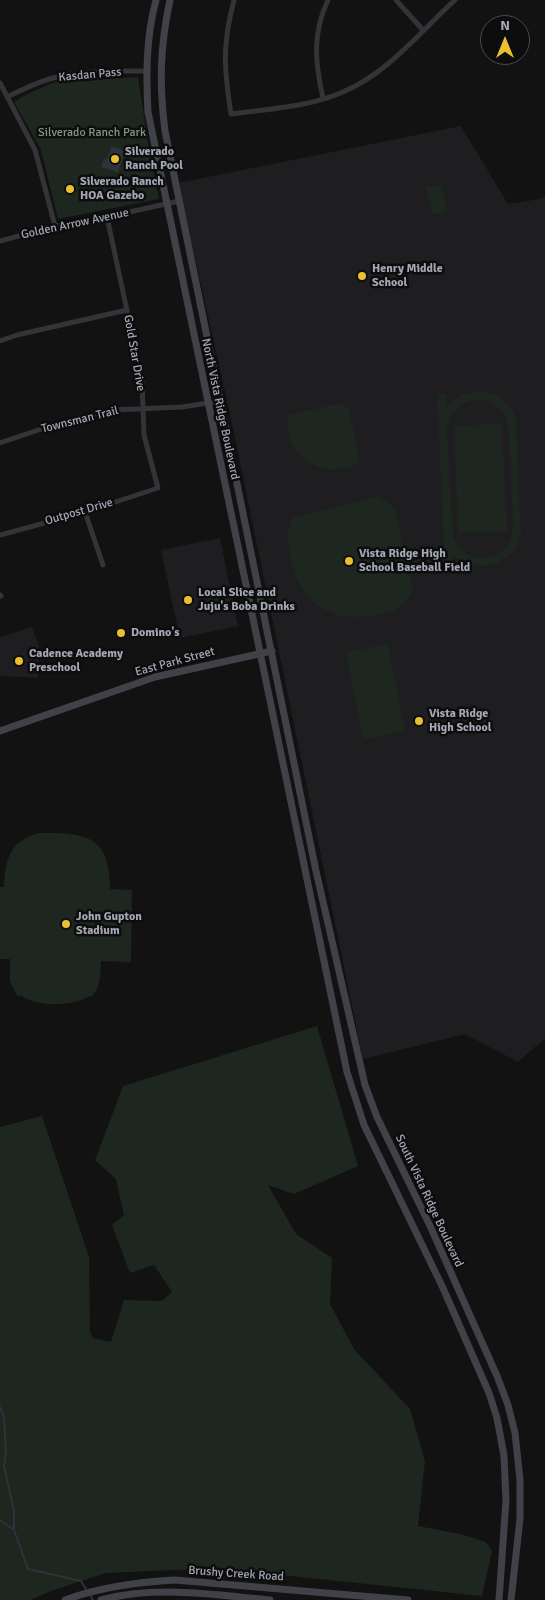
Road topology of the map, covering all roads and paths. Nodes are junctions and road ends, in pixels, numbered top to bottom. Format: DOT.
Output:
graph roads {
  1 [pos="156,0"];
  2 [pos="170,0"];
  3 [pos="234,0"];
  4 [pos="328,0"];
  5 [pos="396,0"];
  6 [pos="455,0"];
  7 [pos="423,30"];
  8 [pos="146,71"];
  9 [pos="0,83"];
  10 [pos="7,97"];
  11 [pos="324,98"];
  12 [pos="179,202"];
  13 [pos="166,204"];
  14 [pos="107,217"];
  15 [pos="55,226"];
  16 [pos="0,240"];
  17 [pos="126,310"];
  18 [pos="0,340"];
  19 [pos="221,401"];
  20 [pos="208,403"];
  21 [pos="142,409"];
  22 [pos="0,444"];
  23 [pos="158,488"];
  24 [pos="86,512"];
  25 [pos="0,535"];
  26 [pos="103,565"];
  27 [pos="272,651"];
  28 [pos="260,654"];
  29 [pos="0,731"];
  30 [pos="304,809"];
  31 [pos="294,820"];
  32 [pos="231,1584"];
  33 [pos="229,1597"];
  34 [pos="66,1599"];
  35 [pos="101,1600"];
  36 [pos="270,1600"];
  37 [pos="408,1600"];
  38 [pos="499,1600"];
  39 [pos="511,1600"];
  1 -- 8 [label="street, North Vista Ridge Boulevard"];
  2 -- 12 [label="street, North Vista Ridge Boulevard"];
  3 -- 11 [label="street"];
  4 -- 11 [label="street"];
  5 -- 7 [label="street"];
  6 -- 7 [label="street"];
  7 -- 11 [label="street"];
  8 -- 10 [label="street, Kasdan Pass"];
  8 -- 13 [label="street, North Vista Ridge Boulevard"];
  9 -- 10 [label="street"];
  10 -- 15 [label="street"];
  12 -- 13 [label="street, Golden Arrow Avenue"];
  12 -- 19 [label="street, North Vista Ridge Boulevard"];
  13 -- 14 [label="street, Golden Arrow Avenue"];
  13 -- 20 [label="street, North Vista Ridge Boulevard"];
  14 -- 15 [label="street, Golden Arrow Avenue"];
  14 -- 17 [label="street, Gold Star Drive"];
  15 -- 16 [label="street, Golden Arrow Avenue"];
  17 -- 18 [label="street"];
  17 -- 21 [label="street, Gold Star Drive"];
  19 -- 20 [label="street, Townsman Trail"];
  19 -- 27 [label="street, North Vista Ridge Boulevard"];
  20 -- 21 [label="street, Townsman Trail"];
  20 -- 28 [label="street, North Vista Ridge Boulevard"];
  21 -- 22 [label="street, Townsman Trail"];
  21 -- 23 [label="street, Gold Star Drive"];
  23 -- 24 [label="street, Outpost Drive"];
  24 -- 25 [label="street, Outpost Drive"];
  24 -- 26 [label="street"];
  27 -- 28 [label="street, East Park Street"];
  27 -- 30 [label="street, North Vista Ridge Boulevard"];
  28 -- 29 [label="street, East Park Street"];
  28 -- 31 [label="street, North Vista Ridge Boulevard"];
  30 -- 39 [label="street, South Vista Ridge Boulevard"];
  31 -- 38 [label="street, South Vista Ridge Boulevard"];
  32 -- 33 [label="street"];
  32 -- 34 [label="street, Brushy Creek Road"];
  32 -- 37 [label="street, Brushy Creek Road"];
  33 -- 35 [label="street, Brushy Creek Road"];
  33 -- 36 [label="street, Brushy Creek Road"];
}
